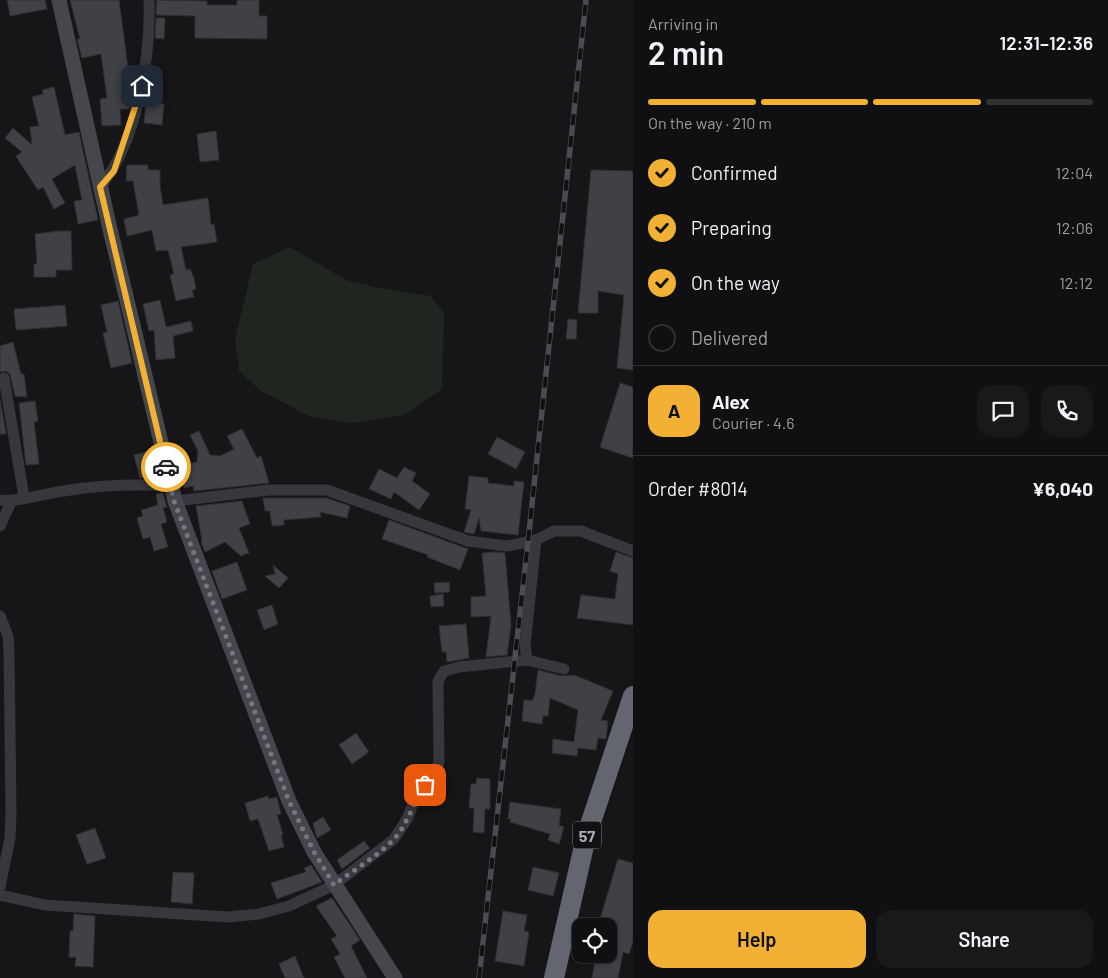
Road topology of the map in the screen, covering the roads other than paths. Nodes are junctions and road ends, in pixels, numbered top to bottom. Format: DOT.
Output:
graph roads {
  1 [pos="59,0"];
  2 [pos="149,0"];
  3 [pos="100,187"];
  4 [pos="4,378"];
  5 [pos="5,408"];
  6 [pos="171,486"];
  7 [pos="24,497"];
  8 [pos="5,501"];
  9 [pos="174,501"];
  10 [pos="0,526"];
  11 [pos="536,540"];
  12 [pos="633,550"];
  13 [pos="0,616"];
  14 [pos="527,660"];
  15 [pos="564,669"];
  16 [pos="633,696"];
  17 [pos="334,885"];
  18 [pos="0,887"];
  19 [pos="0,895"];
  20 [pos="395,978"];
  21 [pos="554,978"];
  1 -- 3 [label="street"];
  2 -- 3 [label="street"];
  3 -- 6 [label="street"];
  4 -- 5 [label="street"];
  5 -- 7 [label="street"];
  6 -- 7 [label="street"];
  6 -- 9 [label="street"];
  7 -- 8 [label="street"];
  8 -- 10 [label="street"];
  9 -- 11 [label="street"];
  9 -- 17 [label="street"];
  11 -- 12 [label="street"];
  11 -- 14 [label="street"];
  13 -- 18 [label="street"];
  14 -- 15 [label="street"];
  14 -- 17 [label="street"];
  16 -- 21 [label="highway, 57"];
  17 -- 19 [label="street"];
  17 -- 20 [label="street"];
}
